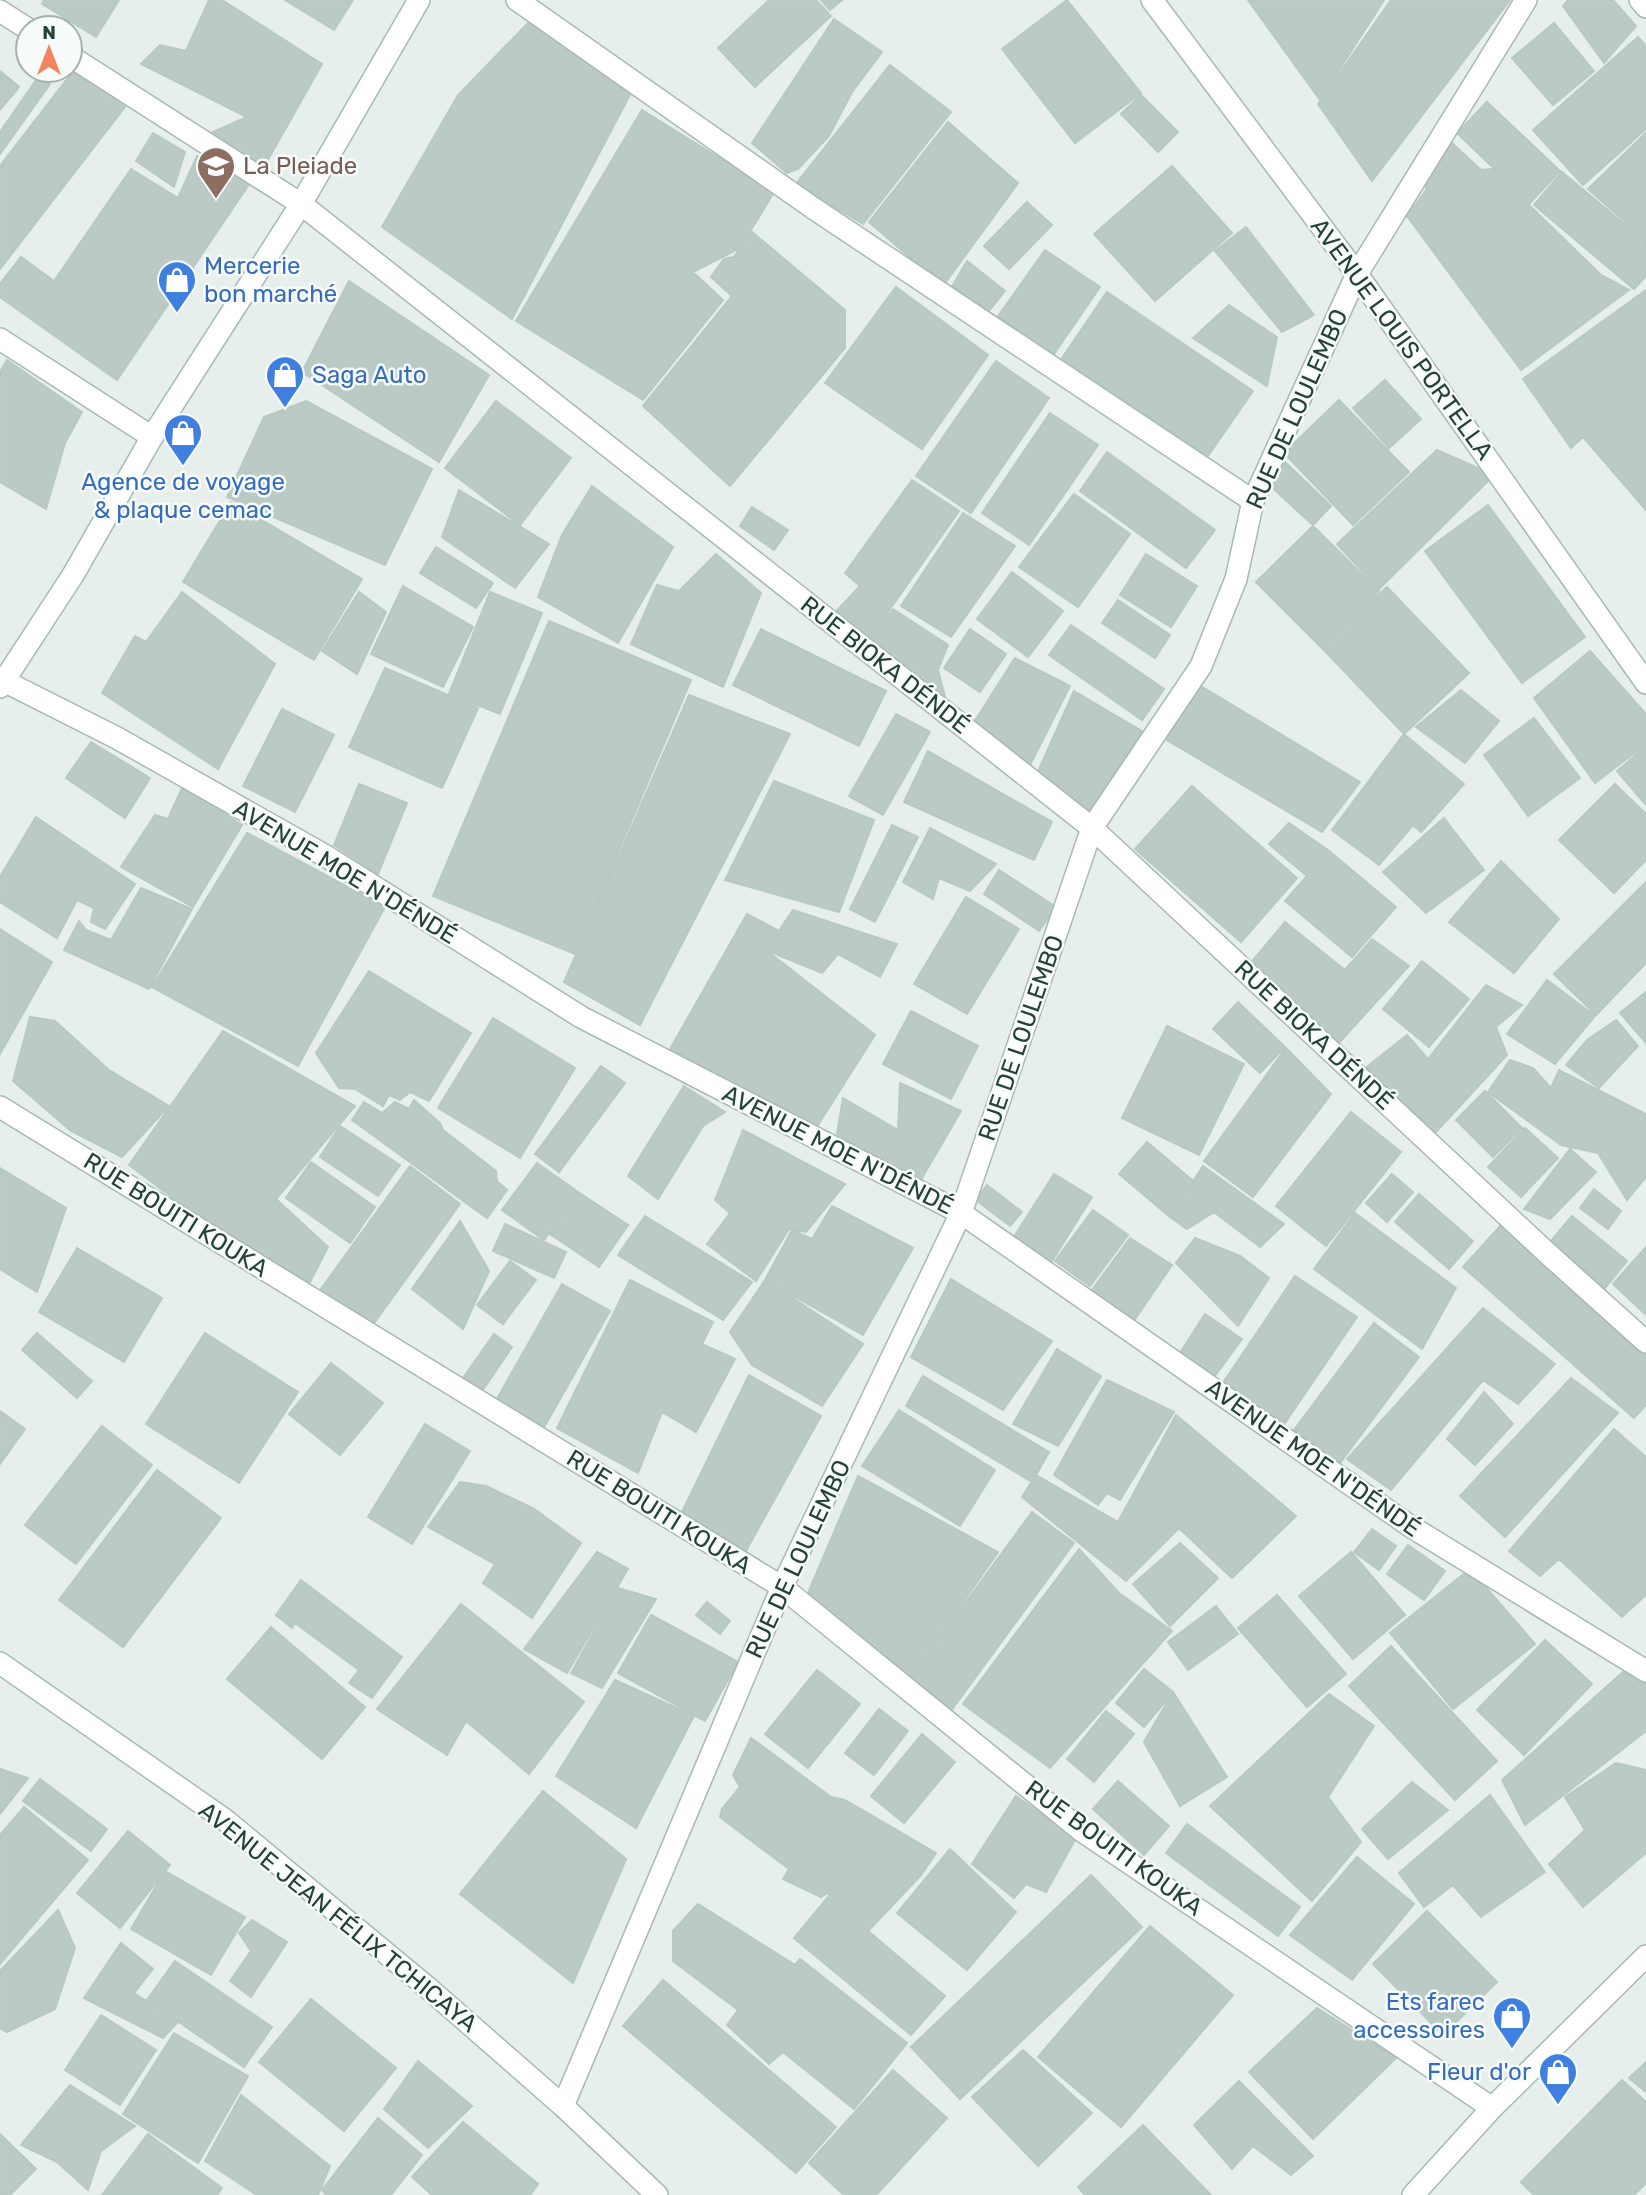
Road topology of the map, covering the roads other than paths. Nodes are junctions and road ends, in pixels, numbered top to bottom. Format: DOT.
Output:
graph roads {
  1 [pos="419,0"];
  2 [pos="517,0"];
  3 [pos="1152,0"];
  4 [pos="1526,0"];
  5 [pos="1640,0"];
  6 [pos="1646,7"];
  7 [pos="84,65"];
  8 [pos="301,204"];
  9 [pos="1357,274"];
  10 [pos="0,339"];
  11 [pos="152,437"];
  12 [pos="1252,501"];
  13 [pos="1,682"];
  14 [pos="1646,683"];
  15 [pos="1092,828"];
  16 [pos="0,1107"];
  17 [pos="961,1213"];
  18 [pos="1646,1342"];
  19 [pos="782,1587"];
  20 [pos="0,1663"];
  21 [pos="1646,1671"];
  22 [pos="1646,1956"];
  23 [pos="563,2106"];
  24 [pos="1492,2108"];
  25 [pos="657,2195"];
  26 [pos="1413,2195"];
  1 -- 8 [label="street"];
  2 -- 12 [label="street"];
  3 -- 9 [label="street, AVENUE LOUIS PORTELLA"];
  4 -- 9 [label="street, RUE DE LOULEMBO"];
  5 -- 6 [label="street"];
  7 -- 8 [label="street, RUE BIOKA DÉNDÉ"];
  8 -- 11 [label="street"];
  8 -- 15 [label="street, RUE BIOKA DÉNDÉ"];
  9 -- 12 [label="street, RUE DE LOULEMBO"];
  9 -- 14 [label="street, AVENUE LOUIS PORTELLA"];
  10 -- 11 [label="street"];
  11 -- 13 [label="street"];
  12 -- 15 [label="street, RUE DE LOULEMBO"];
  13 -- 17 [label="street, AVENUE MOE N'DÉNDÉ"];
  15 -- 17 [label="street, RUE DE LOULEMBO"];
  15 -- 18 [label="street, RUE BIOKA DÉNDÉ"];
  16 -- 19 [label="street, RUE BOUITI KOUKA"];
  17 -- 19 [label="street, RUE DE LOULEMBO"];
  17 -- 21 [label="street, AVENUE MOE N'DÉNDÉ"];
  19 -- 23 [label="street, RUE DE LOULEMBO"];
  19 -- 24 [label="street, RUE BOUITI KOUKA"];
  20 -- 23 [label="street, AVENUE JEAN FÉLIX TCHICAYA"];
  22 -- 24 [label="street"];
  23 -- 25 [label="street, AVENUE JEAN FÉLIX TCHICAYA"];
  24 -- 26 [label="street"];
}
